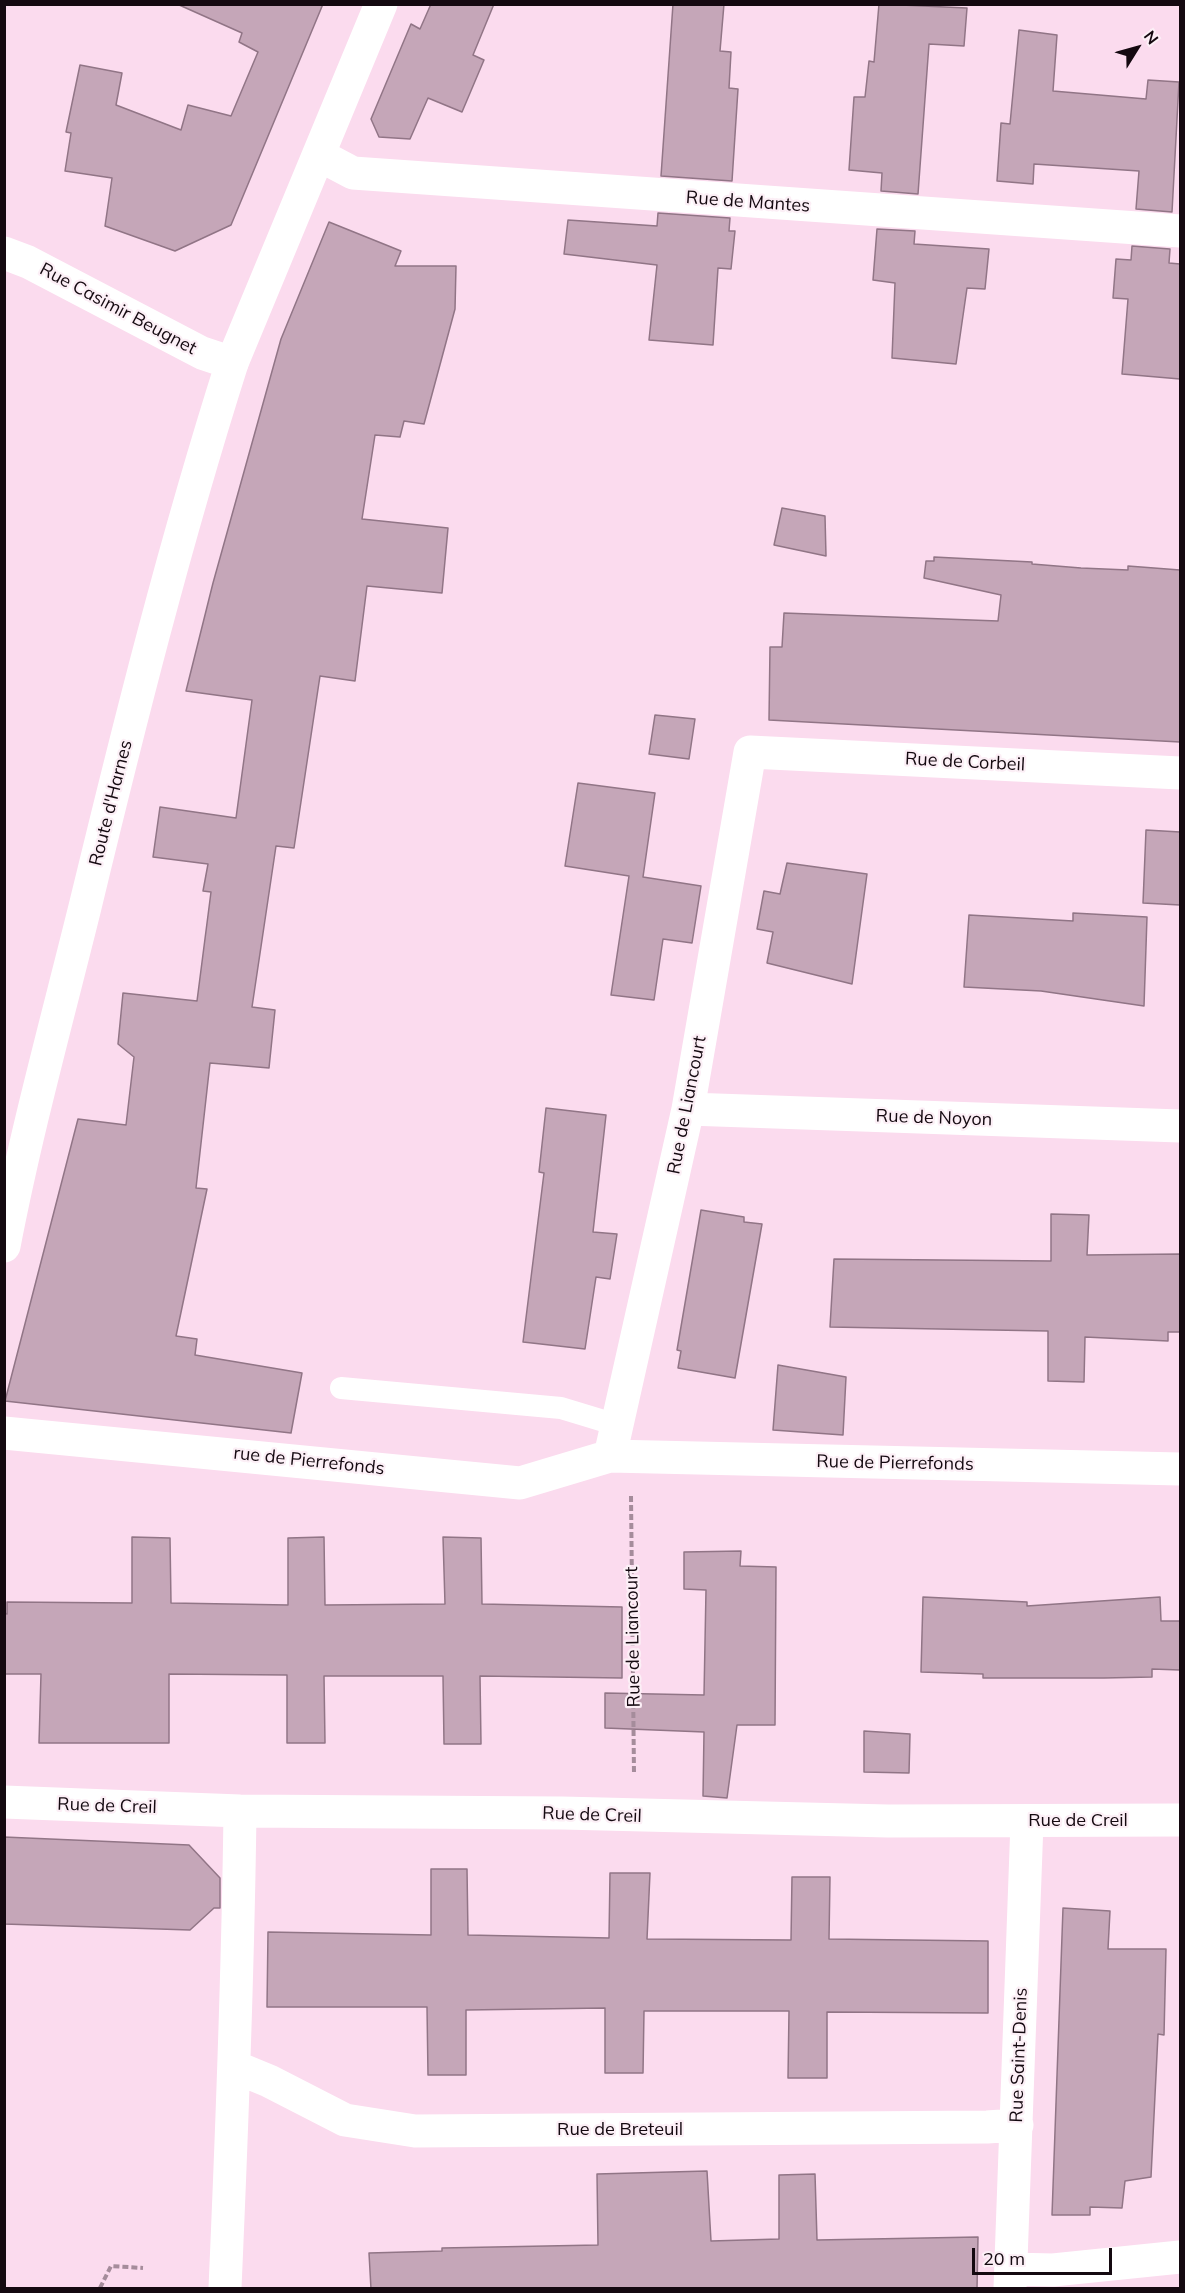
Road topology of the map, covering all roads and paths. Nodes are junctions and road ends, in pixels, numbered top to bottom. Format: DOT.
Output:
graph roads {
  1 [pos="381,4"];
  2 [pos="319,155"];
  3 [pos="1180,231"];
  4 [pos="4,253"];
  5 [pos="232,363"];
  6 [pos="750,752"];
  7 [pos="1180,773"];
  8 [pos="688,1109"];
  9 [pos="1180,1126"];
  10 [pos="4,1246"];
  11 [pos="342,1388"];
  12 [pos="4,1433"];
  13 [pos="619,1447"];
  14 [pos="1180,1469"];
  15 [pos="4,1802"];
  16 [pos="240,1811"];
  17 [pos="635,1816"];
  18 [pos="1180,1820"];
  19 [pos="1027,1822"];
  20 [pos="235,2067"];
  21 [pos="1017,2125"];
  22 [pos="1180,2257"];
  23 [pos="143,2268"];
  24 [pos="1011,2279"];
  25 [pos="100,2289"];
  26 [pos="225,2289"];
  1 -- 2 [label="street, Route d'Harnes"];
  2 -- 3 [label="street, Rue de Mantes"];
  2 -- 5 [label="street, Route d'Harnes"];
  4 -- 5 [label="street, Rue Casimir Beugnet"];
  5 -- 10 [label="street, Route d'Harnes"];
  6 -- 7 [label="street, Rue de Corbeil"];
  6 -- 8 [label="street, Rue de Liancourt"];
  8 -- 9 [label="street, Rue de Noyon"];
  8 -- 13 [label="street, Rue de Liancourt"];
  11 -- 13 [label="lane"];
  12 -- 13 [label="street, rue de Pierrefonds"];
  13 -- 14 [label="street, Rue de Pierrefonds"];
  13 -- 17 [label="path, Rue de Liancourt"];
  15 -- 16 [label="street, Rue de Creil"];
  16 -- 17 [label="street, Rue de Creil"];
  16 -- 20 [label="street"];
  17 -- 19 [label="street, Rue de Creil"];
  18 -- 19 [label="street, Rue de Creil"];
  19 -- 21 [label="street, Rue Saint-Denis"];
  20 -- 21 [label="street, Rue de Breteuil"];
  20 -- 26 [label="street"];
  21 -- 24 [label="street, Rue Saint-Denis"];
  22 -- 24 [label="street"];
  23 -- 25 [label="path"];
}
